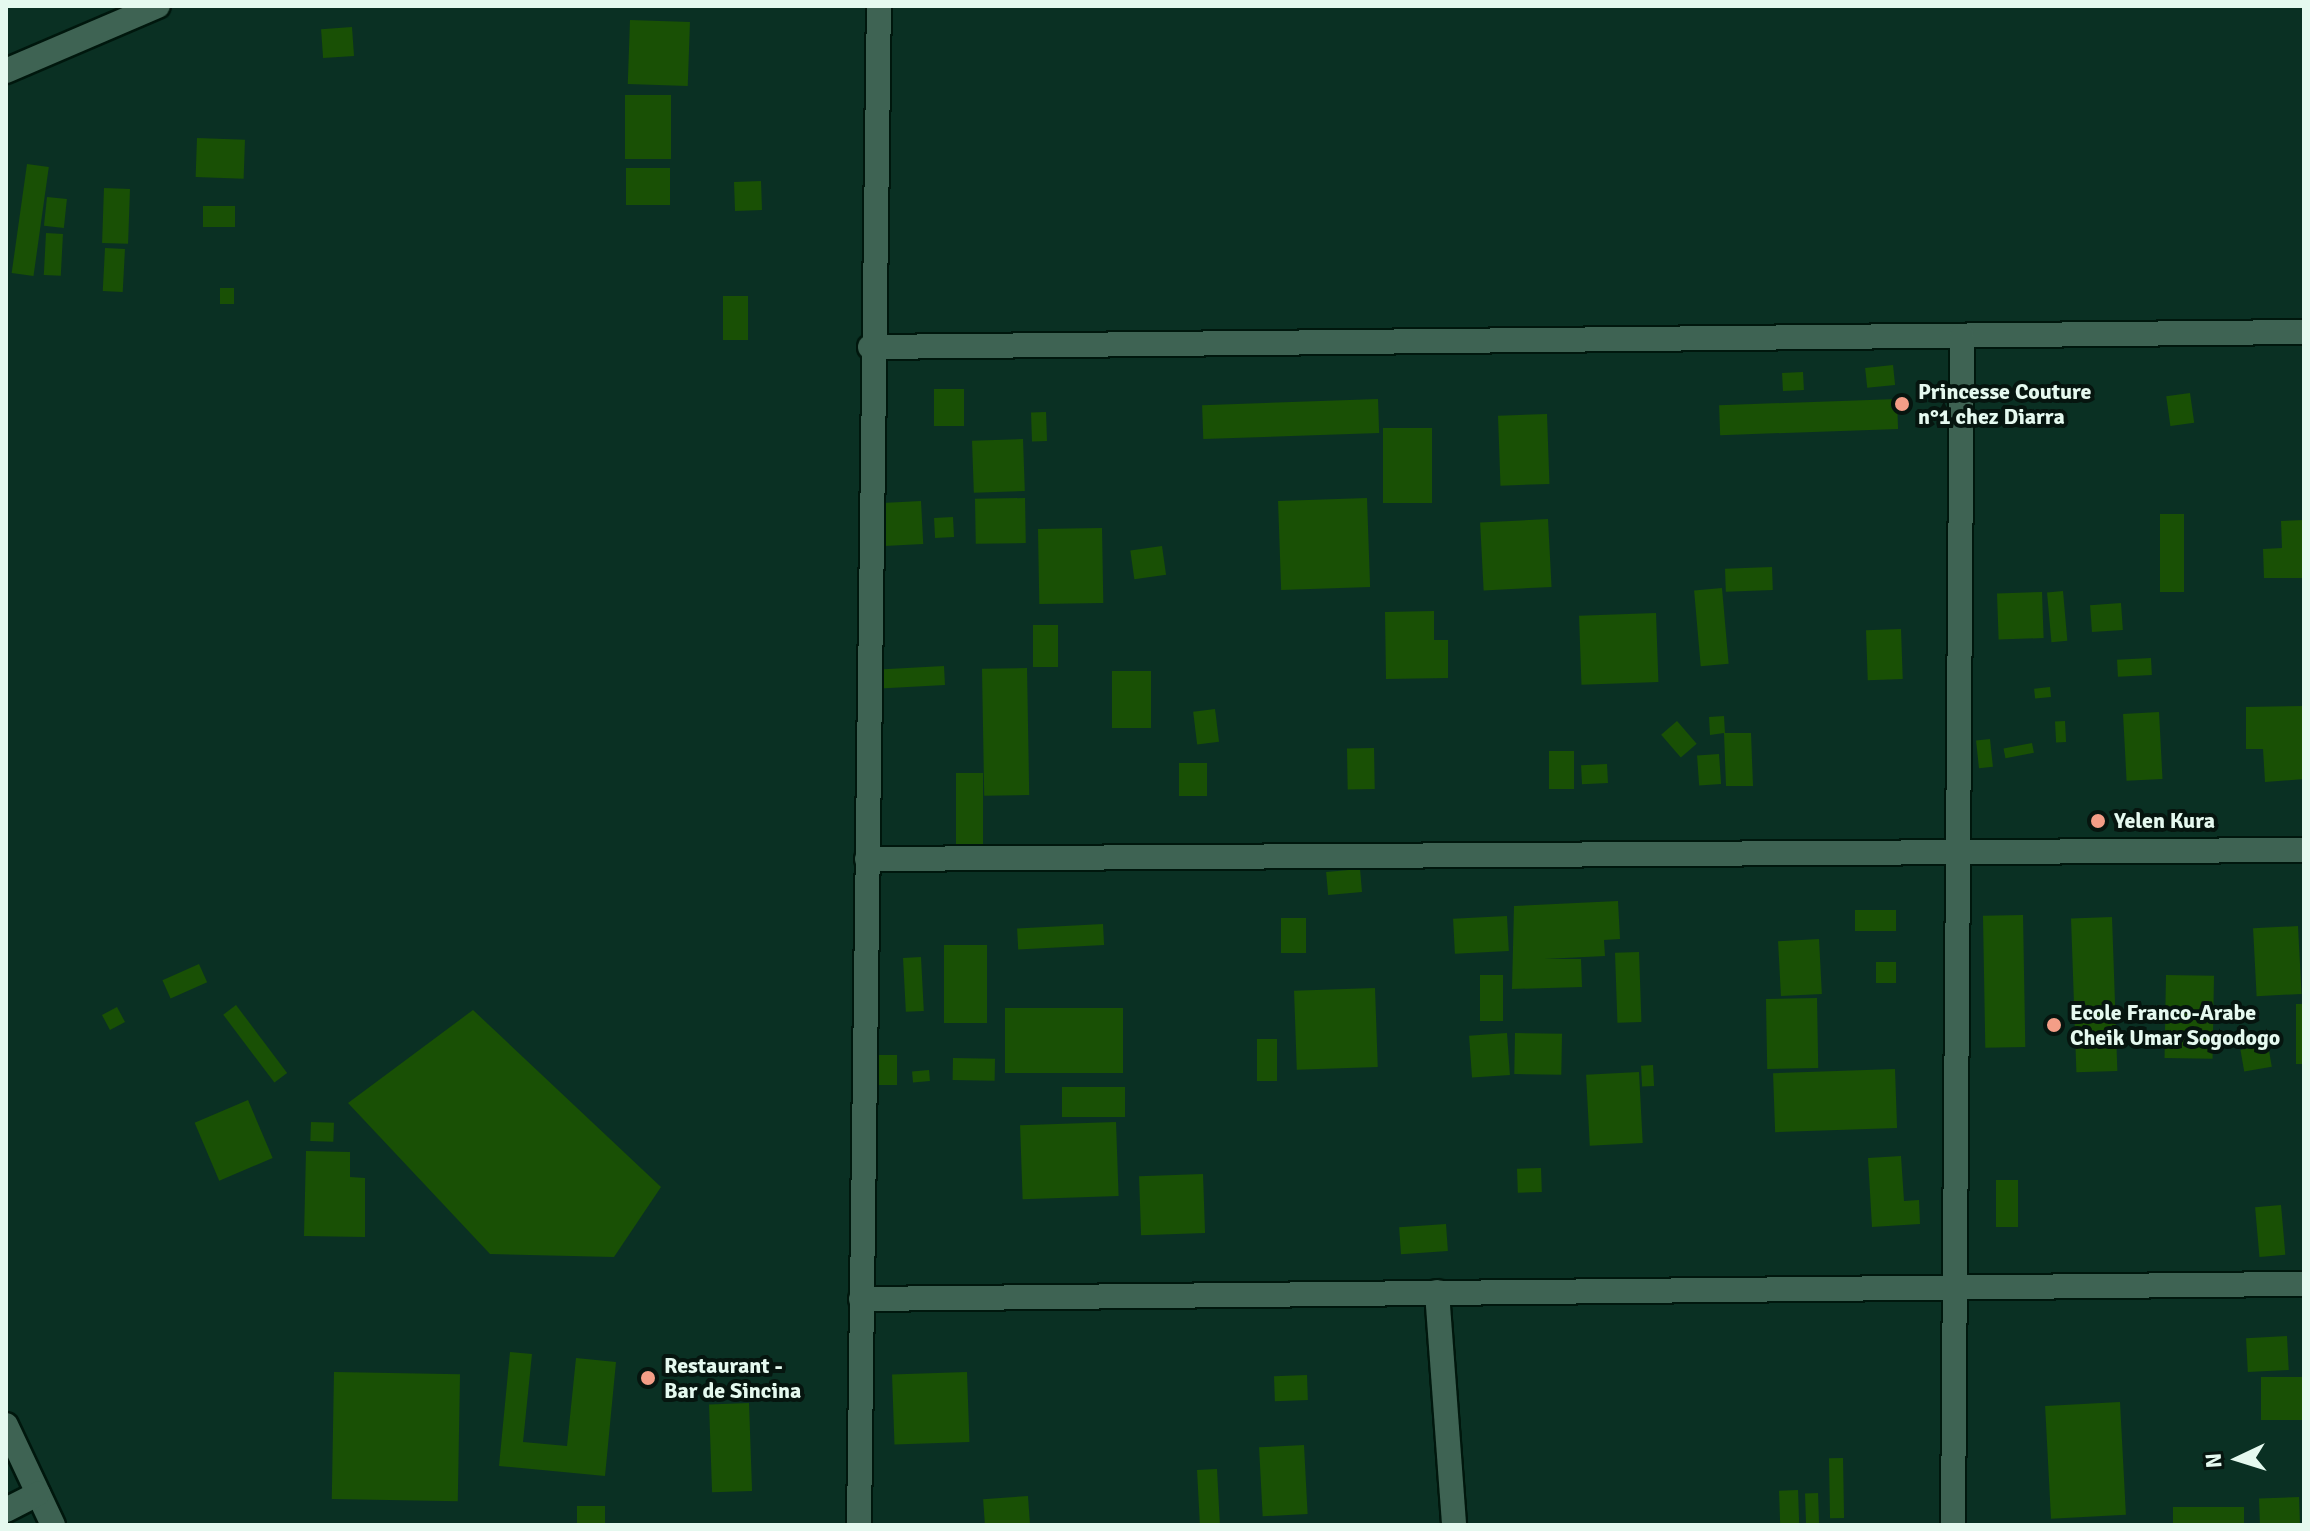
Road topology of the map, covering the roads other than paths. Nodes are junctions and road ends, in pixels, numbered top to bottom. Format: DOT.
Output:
graph roads {
  1 [pos="158,6"];
  2 [pos="879,6"];
  3 [pos="6,71"];
  4 [pos="2304,332"];
  5 [pos="1962,336"];
  6 [pos="870,347"];
  7 [pos="2304,850"];
  8 [pos="1958,853"];
  9 [pos="867,859"];
  10 [pos="2304,1284"];
  11 [pos="1954,1287"];
  12 [pos="1437,1292"];
  13 [pos="861,1299"];
  14 [pos="6,1425"];
  15 [pos="38,1494"];
  16 [pos="6,1510"];
  17 [pos="53,1525"];
  18 [pos="859,1525"];
  19 [pos="1454,1525"];
  20 [pos="1953,1525"];
  1 -- 3 [label="street"];
  2 -- 6 [label="street"];
  4 -- 5 [label="street"];
  5 -- 6 [label="street"];
  5 -- 8 [label="street"];
  6 -- 9 [label="street"];
  7 -- 8 [label="street"];
  8 -- 9 [label="street"];
  8 -- 11 [label="street"];
  9 -- 13 [label="street"];
  10 -- 11 [label="street"];
  11 -- 12 [label="street"];
  11 -- 20 [label="street"];
  12 -- 13 [label="street"];
  12 -- 19 [label="street"];
  13 -- 18 [label="street"];
  14 -- 15 [label="street"];
  15 -- 16 [label="street"];
  15 -- 17 [label="street"];
}
